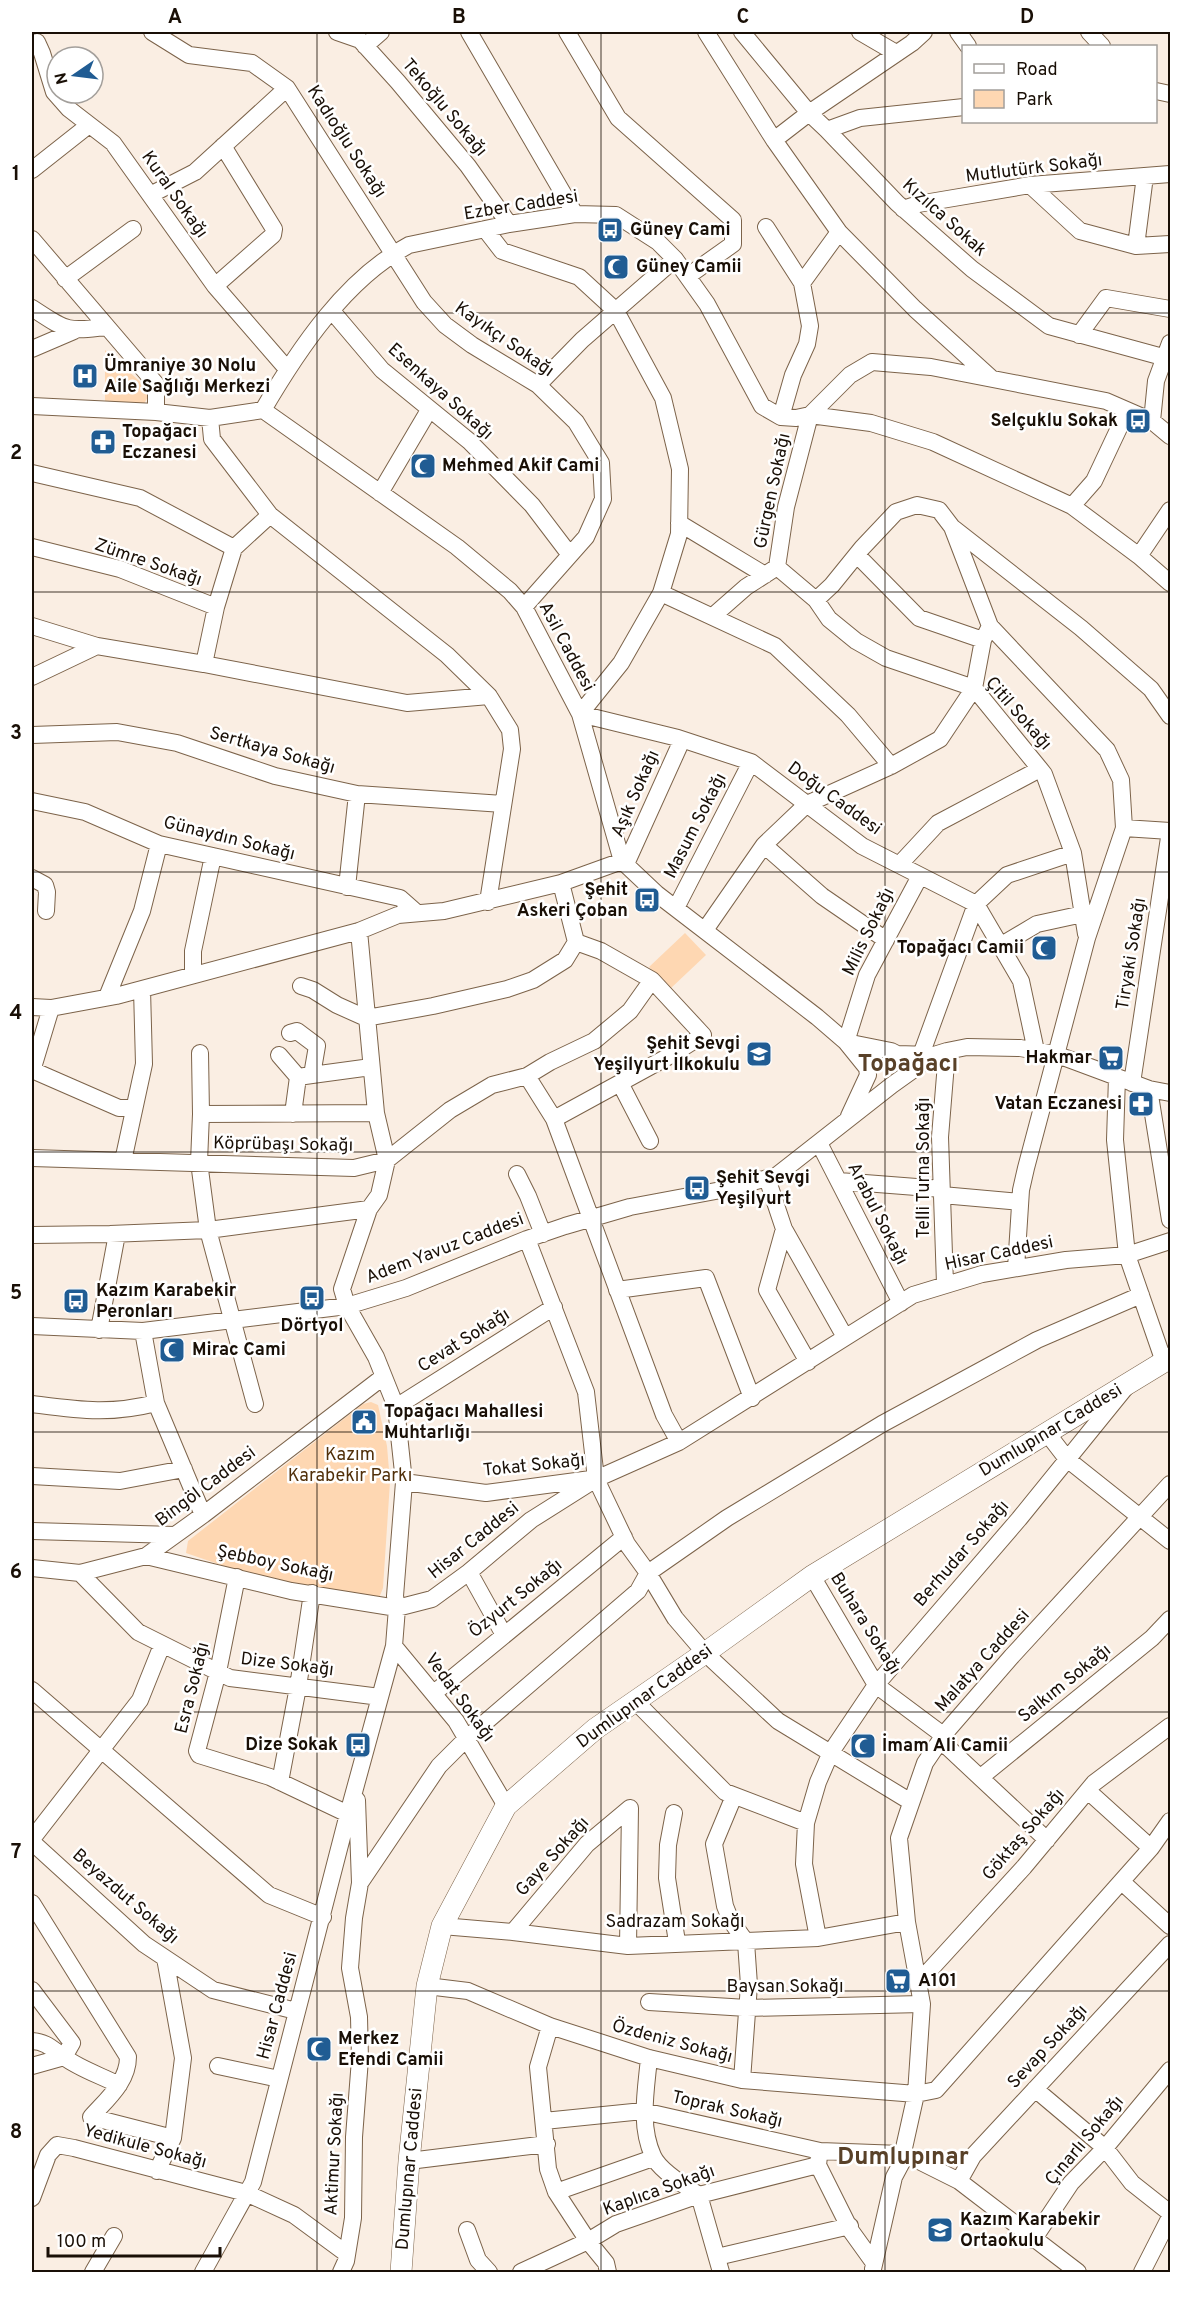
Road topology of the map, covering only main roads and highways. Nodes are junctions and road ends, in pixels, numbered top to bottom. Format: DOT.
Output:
graph roads {
  1 [pos="1167,1360"];
  2 [pos="401,2272"];
  1 -- 2 [label="main road, Dumlupınar Caddesi"];
}
